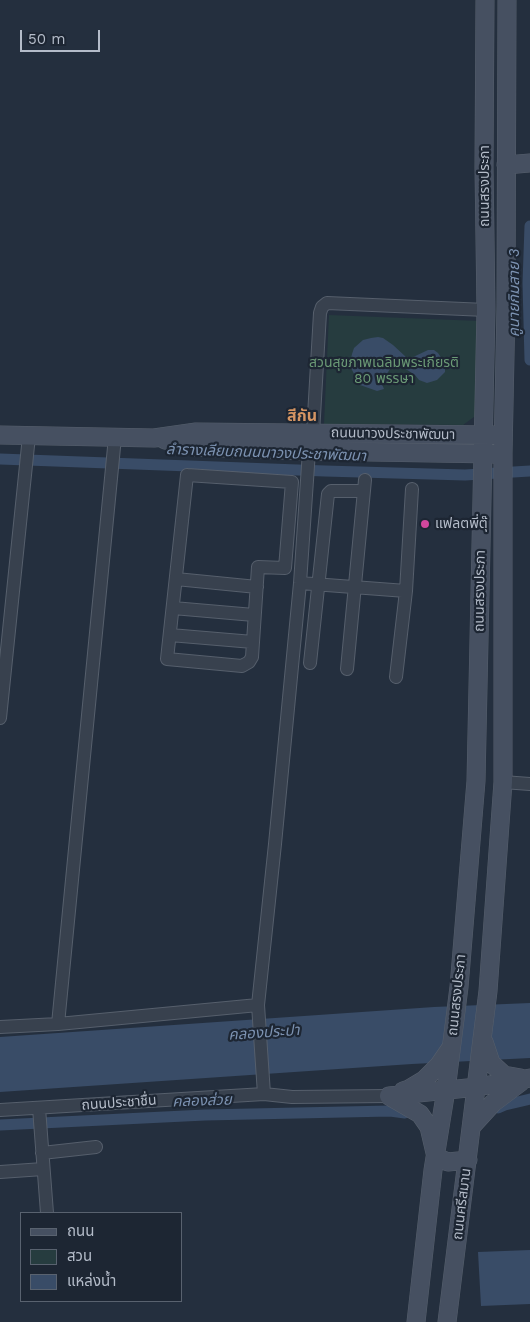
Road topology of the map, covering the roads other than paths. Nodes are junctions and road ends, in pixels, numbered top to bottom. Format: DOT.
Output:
graph roads {
  1 [pos="485,0"];
  2 [pos="507,0"];
  3 [pos="518,164"];
  4 [pos="486,310"];
  5 [pos="313,433"];
  6 [pos="0,435"];
  7 [pos="483,435"];
  8 [pos="503,435"];
  9 [pos="115,437"];
  10 [pos="154,438"];
  11 [pos="28,443"];
  12 [pos="309,451"];
  13 [pos="503,459"];
  14 [pos="482,460"];
  15 [pos="412,489"];
  16 [pos="176,579"];
  17 [pos="300,583"];
  18 [pos="318,584"];
  19 [pos="257,587"];
  20 [pos="354,588"];
  21 [pos="406,591"];
  22 [pos="173,608"];
  23 [pos="254,615"];
  24 [pos="504,627"];
  25 [pos="480,628"];
  26 [pos="170,635"];
  27 [pos="253,642"];
  28 [pos="310,663"];
  29 [pos="347,669"];
  30 [pos="396,677"];
  31 [pos="0,718"];
  32 [pos="503,782"];
  33 [pos="530,784"];
  34 [pos="458,995"];
  35 [pos="488,996"];
  36 [pos="258,1011"];
  37 [pos="58,1024"];
  38 [pos="0,1027"];
  39 [pos="485,1063"];
  40 [pos="444,1065"];
  41 [pos="528,1078"];
  42 [pos="477,1087"];
  43 [pos="446,1090"];
  44 [pos="264,1094"];
  45 [pos="389,1096"];
  46 [pos="0,1110"];
  47 [pos="40,1117"];
  48 [pos="472,1126"];
  49 [pos="96,1147"];
  50 [pos="42,1153"];
  51 [pos="436,1157"];
  52 [pos="468,1160"];
  53 [pos="43,1169"];
  54 [pos="0,1172"];
  55 [pos="47,1212"];
  56 [pos="416,1322"];
  57 [pos="447,1322"];
  1 -- 4 [label="main road, ถนนสรงประภา"];
  2 -- 3 [label="main road, ถนนสรงประภา"];
  3 -- 8 [label="main road, ถนนสรงประภา"];
  4 -- 5 [label="street"];
  4 -- 7 [label="main road, ถนนสรงประภา"];
  5 -- 7 [label="main road, ถนนนาวงประชาพัฒนา"];
  5 -- 10 [label="main road, ถนนนาวงประชาพัฒนา"];
  6 -- 11 [label="main road, ถนนนาวงประชาพัฒนา"];
  7 -- 8 [label="main road, ถนนนาวงประชาพัฒนา"];
  7 -- 14 [label="main road, ถนนสรงประภา"];
  8 -- 13 [label="main road, ถนนสรงประภา"];
  9 -- 10 [label="main road, ถนนนาวงประชาพัฒนา"];
  9 -- 11 [label="main road, ถนนนาวงประชาพัฒนา"];
  9 -- 37 [label="street"];
  10 -- 12 [label="main road, ถนนนาวงประชาพัฒนา"];
  11 -- 31 [label="street"];
  12 -- 14 [label="main road, ถนนนาวงประชาพัฒนา"];
  12 -- 17 [label="street"];
  13 -- 14 [label="main road, ถนนนาวงประชาพัฒนา"];
  13 -- 24 [label="main road, ถนนสรงประภา"];
  14 -- 25 [label="main road, ถนนสรงประภา"];
  15 -- 21 [label="street"];
  16 -- 19 [label="street"];
  16 -- 19 [label="street"];
  16 -- 22 [label="street"];
  17 -- 18 [label="street"];
  17 -- 36 [label="street"];
  18 -- 20 [label="street"];
  18 -- 20 [label="street"];
  18 -- 28 [label="street"];
  19 -- 23 [label="street"];
  20 -- 21 [label="street"];
  20 -- 29 [label="street"];
  21 -- 30 [label="street"];
  22 -- 23 [label="street"];
  22 -- 26 [label="street"];
  23 -- 27 [label="street"];
  24 -- 25 [label="main road"];
  24 -- 32 [label="main road, ถนนสรงประภา"];
  25 -- 34 [label="main road, ถนนสรงประภา"];
  26 -- 27 [label="street"];
  26 -- 27 [label="street"];
  32 -- 33 [label="street"];
  32 -- 35 [label="main road, ถนนสรงประภา"];
  34 -- 35 [label="main road"];
  34 -- 40 [label="main road, ถนนสรงประภา"];
  35 -- 39 [label="main road, ถนนสรงประภา"];
  36 -- 37 [label="street"];
  36 -- 44 [label="street"];
  37 -- 38 [label="street"];
  39 -- 41 [label="main road"];
  39 -- 42 [label="main road"];
  40 -- 43 [label="main road, ถนนสรงประภา"];
  40 -- 45 [label="main road"];
  41 -- 42 [label="main road"];
  41 -- 48 [label="main road"];
  42 -- 43 [label="main road"];
  42 -- 48 [label="main road, ถนนศรีสมาน"];
  43 -- 45 [label="main road"];
  43 -- 51 [label="main road"];
  44 -- 45 [label="street, ถนนประชาชื่น"];
  44 -- 47 [label="street, ถนนประชาชื่น"];
  45 -- 51 [label="main road"];
  46 -- 47 [label="street, ถนนประชาชื่น"];
  47 -- 50 [label="street"];
  48 -- 52 [label="main road, ถนนศรีสมาน"];
  49 -- 50 [label="street"];
  50 -- 53 [label="street"];
  51 -- 52 [label="main road"];
  51 -- 56 [label="main road"];
  52 -- 57 [label="main road, ถนนศรีสมาน"];
  53 -- 54 [label="street"];
  53 -- 55 [label="street"];
}
